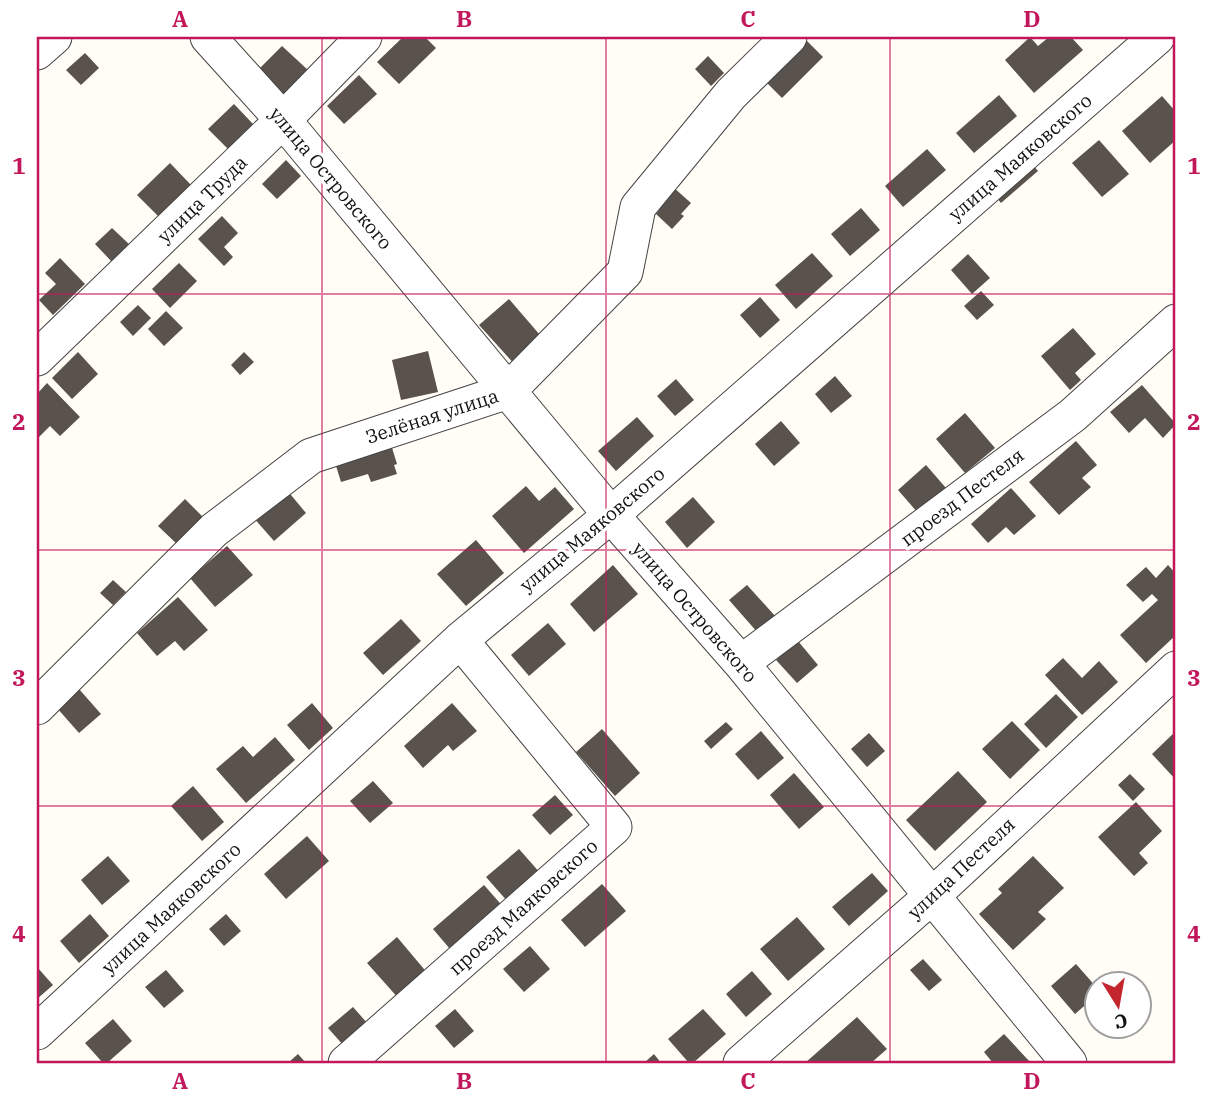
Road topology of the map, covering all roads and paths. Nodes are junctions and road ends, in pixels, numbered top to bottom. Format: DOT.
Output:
graph roads {
  1 [pos="54,37"];
  2 [pos="208,37"];
  3 [pos="364,37"];
  4 [pos="789,37"];
  5 [pos="1157,37"];
  6 [pos="37,52"];
  7 [pos="283,120"];
  8 [pos="1176,322"];
  9 [pos="37,358"];
  10 [pos="508,391"];
  11 [pos="611,515"];
  12 [pos="460,640"];
  13 [pos="741,663"];
  14 [pos="1176,669"];
  15 [pos="37,707"];
  16 [pos="933,895"];
  17 [pos="37,1032"];
  18 [pos="346,1063"];
  19 [pos="741,1063"];
  20 [pos="1069,1063"];
  1 -- 6 [label="street"];
  2 -- 7 [label="street, улица Островского"];
  3 -- 7 [label="street, улица Труда"];
  4 -- 10 [label="street, Зелёная улица"];
  5 -- 11 [label="street, улица Маяковского"];
  7 -- 9 [label="street, улица Труда"];
  7 -- 10 [label="street, улица Островского"];
  8 -- 13 [label="street, проезд Пестеля"];
  10 -- 11 [label="street, улица Островского"];
  10 -- 15 [label="street, Зелёная улица"];
  11 -- 12 [label="street, улица Маяковского"];
  11 -- 13 [label="street, улица Островского"];
  12 -- 17 [label="street, улица Маяковского"];
  12 -- 18 [label="street, проезд Маяковского"];
  13 -- 16 [label="street, улица Островского"];
  14 -- 16 [label="street, улица Пестеля"];
  16 -- 19 [label="street, улица Пестеля"];
  16 -- 20 [label="street, улица Островского"];
}
